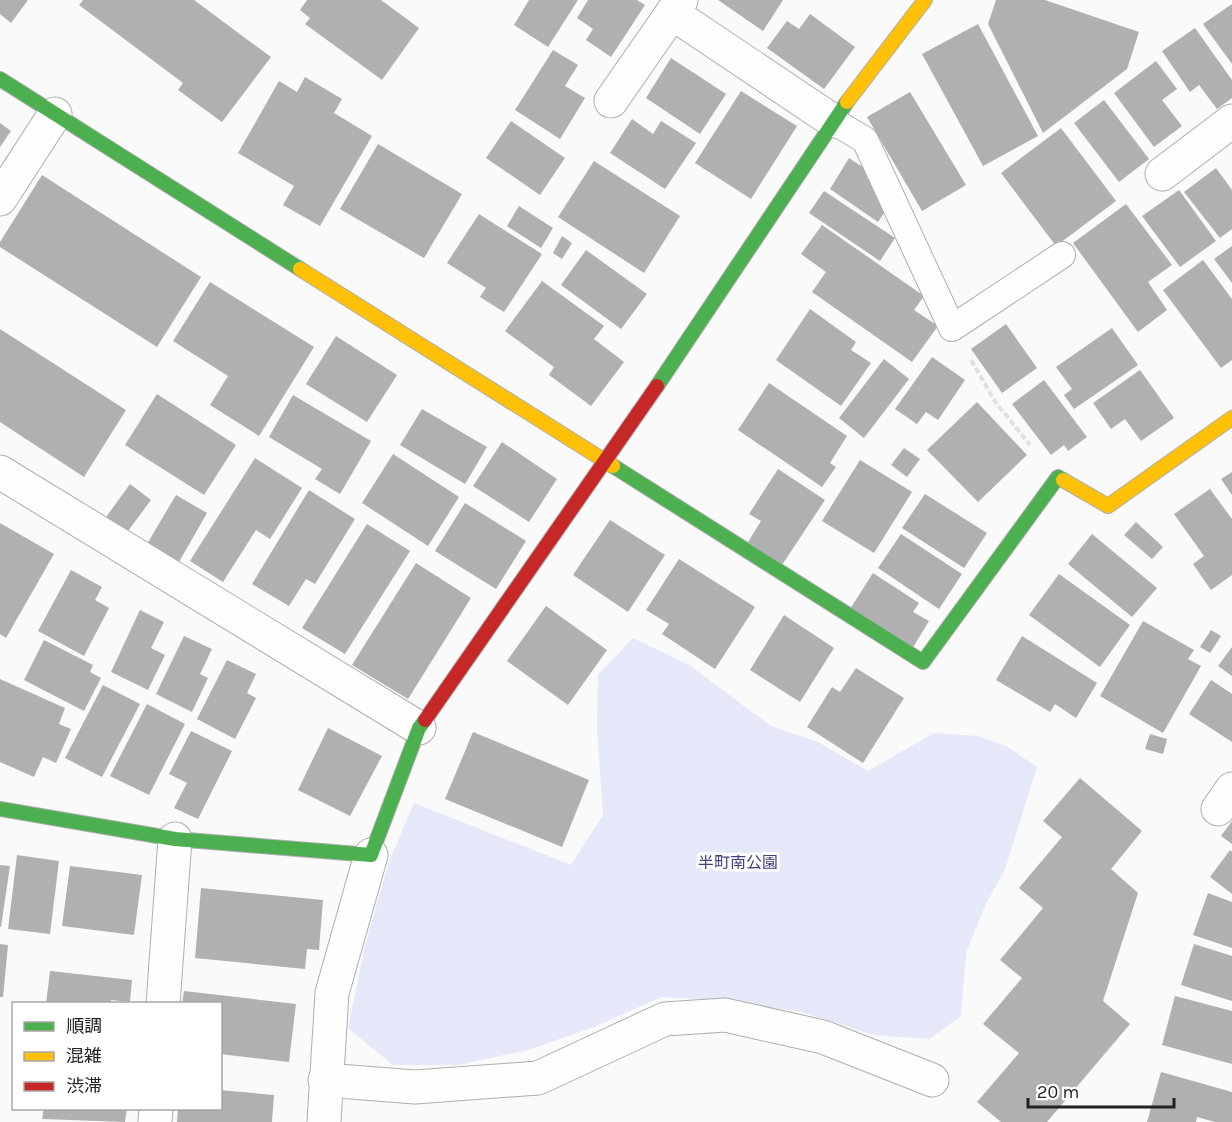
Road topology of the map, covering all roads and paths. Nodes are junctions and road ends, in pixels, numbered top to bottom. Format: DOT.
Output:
graph roads {
  1 [pos="925,0"];
  2 [pos="676,7"];
  3 [pos="0,78"];
  4 [pos="611,101"];
  5 [pos="56,114"];
  6 [pos="832,121"];
  7 [pos="1232,121"];
  8 [pos="1162,174"];
  9 [pos="0,199"];
  10 [pos="1062,255"];
  11 [pos="952,328"];
  12 [pos="1232,418"];
  13 [pos="605,463"];
  14 [pos="0,472"];
  15 [pos="1058,477"];
  16 [pos="419,728"];
  17 [pos="0,809"];
  18 [pos="175,839"];
  19 [pos="371,855"];
  20 [pos="163,1002"];
  21 [pos="325,1080"];
  22 [pos="932,1080"];
  23 [pos="324,1122"];
  1 -- 6 [label="street"];
  2 -- 4 [label="street"];
  2 -- 6 [label="street"];
  3 -- 5 [label="street"];
  5 -- 9 [label="street"];
  5 -- 13 [label="street"];
  6 -- 11 [label="lane"];
  6 -- 13 [label="street"];
  7 -- 8 [label="street"];
  10 -- 11 [label="lane"];
  11 -- 15 [label="path"];
  12 -- 15 [label="street"];
  13 -- 15 [label="street"];
  13 -- 16 [label="street"];
  14 -- 16 [label="street"];
  16 -- 19 [label="street"];
  17 -- 18 [label="street"];
  18 -- 19 [label="street"];
  18 -- 20 [label="street"];
  19 -- 21 [label="street"];
  21 -- 22 [label="street"];
  21 -- 23 [label="street"];
}
